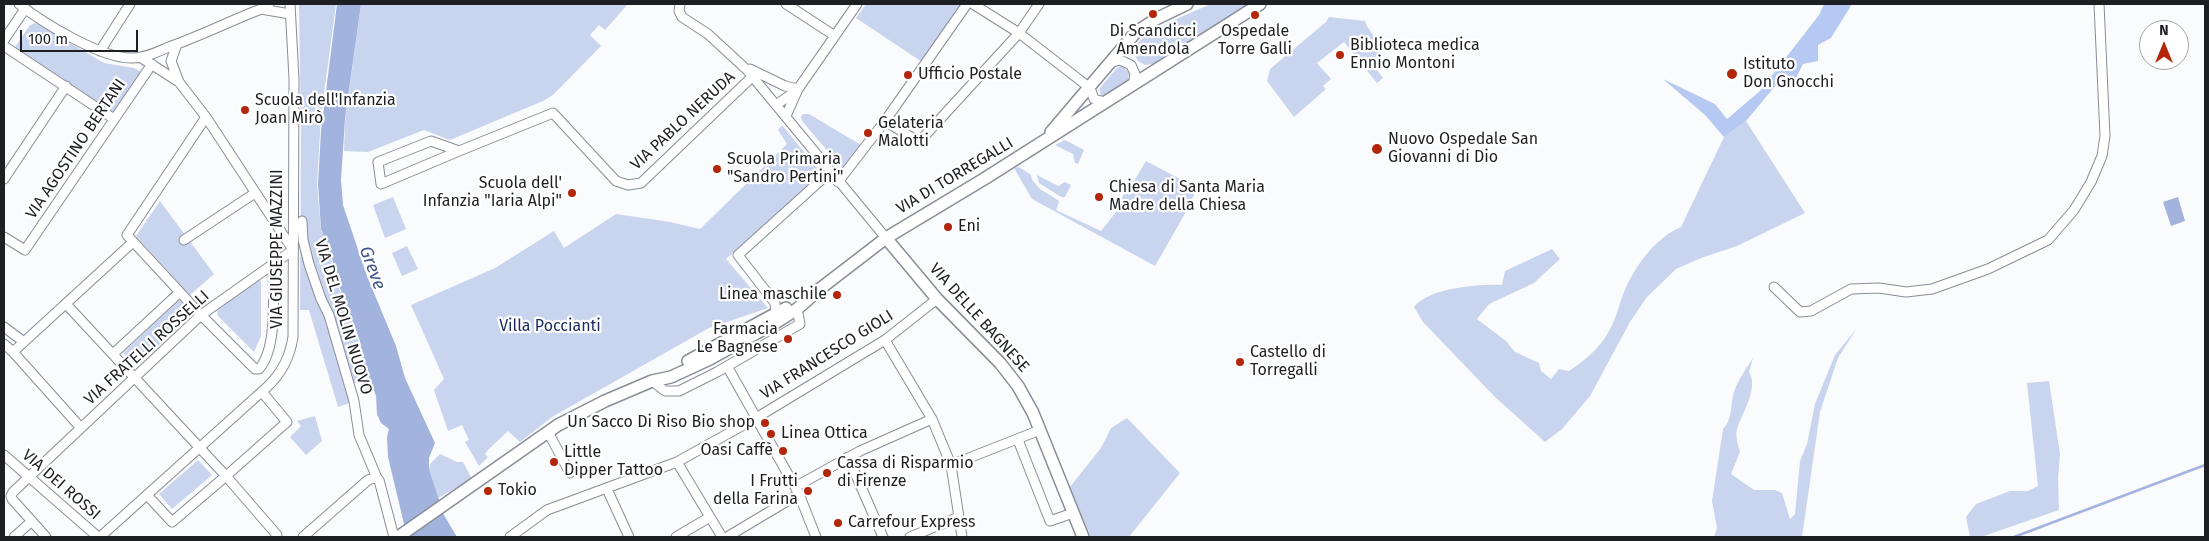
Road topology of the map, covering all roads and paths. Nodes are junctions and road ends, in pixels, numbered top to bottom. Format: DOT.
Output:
graph roads {
  1 [pos="130,4"];
  2 [pos="290,4"];
  3 [pos="680,4"];
  4 [pos="786,4"];
  5 [pos="857,4"];
  6 [pos="967,4"];
  7 [pos="973,4"];
  8 [pos="1039,4"];
  9 [pos="1187,4"];
  10 [pos="1260,4"];
  11 [pos="2099,4"];
  12 [pos="22,6"];
  13 [pos="265,6"];
  14 [pos="290,14"];
  15 [pos="1019,33"];
  16 [pos="835,36"];
  17 [pos="4,40"];
  18 [pos="176,44"];
  19 [pos="4,46"];
  20 [pos="100,51"];
  21 [pos="140,57"];
  22 [pos="1113,62"];
  23 [pos="152,64"];
  24 [pos="743,65"];
  25 [pos="753,76"];
  26 [pos="178,82"];
  27 [pos="1133,84"];
  28 [pos="66,86"];
  29 [pos="1090,88"];
  30 [pos="798,89"];
  31 [pos="1105,102"];
  32 [pos="776,105"];
  33 [pos="786,116"];
  34 [pos="206,117"];
  35 [pos="114,119"];
  36 [pos="885,121"];
  37 [pos="1042,142"];
  38 [pos="459,151"];
  39 [pos="830,172"];
  40 [pos="4,179"];
  41 [pos="838,182"];
  42 [pos="255,193"];
  43 [pos="302,221"];
  44 [pos="4,237"];
  45 [pos="886,238"];
  46 [pos="184,240"];
  47 [pos="133,242"];
  48 [pos="293,250"];
  49 [pos="273,265"];
  50 [pos="1774,287"];
  51 [pos="821,288"];
  52 [pos="180,292"];
  53 [pos="937,299"];
  54 [pos="66,304"];
  55 [pos="797,308"];
  56 [pos="776,314"];
  57 [pos="201,315"];
  58 [pos="4,327"];
  59 [pos="754,330"];
  60 [pos="885,340"];
  61 [pos="24,342"];
  62 [pos="4,344"];
  63 [pos="764,344"];
  64 [pos="14,352"];
  65 [pos="113,354"];
  66 [pos="726,366"];
  67 [pos="134,377"];
  68 [pos="652,381"];
  69 [pos="262,392"];
  70 [pos="756,418"];
  71 [pos="932,419"];
  72 [pos="81,428"];
  73 [pos="1040,430"];
  74 [pos="548,432"];
  75 [pos="1018,440"];
  76 [pos="200,447"];
  77 [pos="4,455"];
  78 [pos="848,457"];
  79 [pos="677,462"];
  80 [pos="951,466"];
  81 [pos="570,473"];
  82 [pos="28,476"];
  83 [pos="226,476"];
  84 [pos="377,478"];
  85 [pos="607,489"];
  86 [pos="797,491"];
  87 [pos="148,495"];
  88 [pos="1073,513"];
  89 [pos="710,517"];
  90 [pos="959,517"];
  91 [pos="32,522"];
  92 [pos="398,536"];
  93 [pos="14,537"];
  94 [pos="46,537"];
  95 [pos="99,537"];
  96 [pos="277,537"];
  97 [pos="303,537"];
  98 [pos="510,537"];
  99 [pos="629,537"];
  100 [pos="676,537"];
  101 [pos="722,537"];
  102 [pos="727,537"];
  103 [pos="816,537"];
  104 [pos="883,537"];
  105 [pos="910,537"];
  106 [pos="962,537"];
  107 [pos="1083,537"];
  1 -- 20 [label="street"];
  2 -- 14 [label="street, VIA GIUSEPPE MAZZINI"];
  3 -- 24 [label="street"];
  4 -- 16 [label="street"];
  5 -- 16 [label="street"];
  6 -- 36 [label="street"];
  7 -- 15 [label="street"];
  8 -- 15 [label="street"];
  9 -- 22 [label="main road, VIA DI TORREGALLI"];
  10 -- 27 [label="main road, VIA DI TORREGALLI"];
  11 -- 50 [label="street"];
  12 -- 17 [label="street"];
  12 -- 20 [label="street"];
  13 -- 14 [label="street"];
  13 -- 18 [label="street"];
  14 -- 48 [label="street, VIA GIUSEPPE MAZZINI"];
  15 -- 29 [label="street"];
  15 -- 36 [label="street"];
  16 -- 30 [label="street"];
  18 -- 21 [label="street"];
  18 -- 26 [label="street, VIA DEL MOLIN NUOVO"];
  19 -- 28 [label="street"];
  20 -- 21 [label="street"];
  21 -- 23 [label="street, VIA DEL MOLIN NUOVO"];
  22 -- 27 [label="street"];
  22 -- 29 [label="main road, VIA DI TORREGALLI"];
  23 -- 26 [label="street, VIA DEL MOLIN NUOVO"];
  23 -- 35 [label="street, VIA AGOSTINO BERTANI"];
  24 -- 25 [label="street"];
  24 -- 30 [label="street"];
  25 -- 32 [label="street"];
  25 -- 38 [label="street, VIA PABLO NERUDA"];
  26 -- 34 [label="street, VIA DEL MOLIN NUOVO"];
  27 -- 31 [label="main road, VIA DI TORREGALLI"];
  28 -- 35 [label="street"];
  28 -- 40 [label="street"];
  29 -- 31 [label="street"];
  29 -- 37 [label="main road, VIA DI TORREGALLI"];
  30 -- 32 [label="street"];
  30 -- 33 [label="street"];
  31 -- 37 [label="main road, VIA DI TORREGALLI"];
  32 -- 33 [label="street"];
  33 -- 39 [label="street"];
  34 -- 42 [label="street, VIA DEL MOLIN NUOVO"];
  34 -- 47 [label="street"];
  35 -- 44 [label="street, VIA AGOSTINO BERTANI"];
  36 -- 41 [label="street"];
  37 -- 45 [label="main road, VIA DI TORREGALLI"];
  38 -- 38 [label="street, VIA PABLO NERUDA"];
  39 -- 41 [label="street"];
  39 -- 56 [label="street"];
  41 -- 45 [label="street"];
  42 -- 46 [label="street"];
  42 -- 48 [label="street, VIA DEL MOLIN NUOVO"];
  43 -- 84 [label="street, VIA DEL MOLIN NUOVO"];
  45 -- 51 [label="main road, VIA DI TORREGALLI"];
  45 -- 53 [label="main road, VIA DELLE BAGNESE"];
  47 -- 52 [label="street"];
  47 -- 54 [label="street"];
  48 -- 49 [label="street, VIA FRATELLI ROSSELLI"];
  48 -- 69 [label="street, VIA GIUSEPPE MAZZINI"];
  49 -- 57 [label="street, VIA FRATELLI ROSSELLI"];
  49 -- 57 [label="street"];
  51 -- 55 [label="main road"];
  51 -- 56 [label="main road"];
  52 -- 57 [label="street"];
  52 -- 65 [label="street"];
  53 -- 60 [label="street, VIA FRANCESCO GIOLI"];
  53 -- 73 [label="main road, VIA DELLE BAGNESE"];
  54 -- 61 [label="street"];
  54 -- 65 [label="street"];
  55 -- 59 [label="main road"];
  55 -- 63 [label="street"];
  56 -- 59 [label="main road"];
  57 -- 67 [label="street, VIA FRATELLI ROSSELLI"];
  58 -- 61 [label="street"];
  59 -- 63 [label="street"];
  59 -- 68 [label="main road"];
  60 -- 70 [label="street, VIA FRANCESCO GIOLI"];
  60 -- 71 [label="street"];
  61 -- 64 [label="street"];
  62 -- 64 [label="street"];
  63 -- 66 [label="street"];
  64 -- 72 [label="street"];
  65 -- 67 [label="street"];
  66 -- 68 [label="street"];
  66 -- 70 [label="street"];
  67 -- 72 [label="street, VIA FRATELLI ROSSELLI"];
  67 -- 76 [label="street"];
  68 -- 74 [label="main road"];
  69 -- 76 [label="street, VIA GIUSEPPE MAZZINI"];
  69 -- 83 [label="street"];
  70 -- 79 [label="street, VIA FRANCESCO GIOLI"];
  70 -- 86 [label="street"];
  71 -- 78 [label="street"];
  71 -- 80 [label="street"];
  72 -- 82 [label="street, VIA FRATELLI ROSSELLI"];
  73 -- 75 [label="street"];
  73 -- 88 [label="main road, VIA DELLE BAGNESE"];
  74 -- 81 [label="street"];
  74 -- 92 [label="main road"];
  75 -- 80 [label="street"];
  75 -- 88 [label="street"];
  76 -- 83 [label="street"];
  76 -- 87 [label="street, VIA GIUSEPPE MAZZINI"];
  77 -- 82 [label="street, VIA DEI ROSSI"];
  78 -- 86 [label="street"];
  78 -- 104 [label="street"];
  79 -- 85 [label="street, VIA FRANCESCO GIOLI"];
  79 -- 89 [label="street"];
  80 -- 90 [label="street"];
  82 -- 91 [label="street, VIA FRATELLI ROSSELLI"];
  82 -- 95 [label="street, VIA DEI ROSSI"];
  83 -- 87 [label="street"];
  83 -- 96 [label="street"];
  84 -- 92 [label="street, VIA DEL MOLIN NUOVO"];
  84 -- 97 [label="street"];
  85 -- 98 [label="street, VIA FRANCESCO GIOLI"];
  85 -- 99 [label="street"];
  86 -- 102 [label="street"];
  86 -- 103 [label="street"];
  87 -- 95 [label="street, VIA GIUSEPPE MAZZINI"];
  88 -- 107 [label="main road, VIA DELLE BAGNESE"];
  89 -- 100 [label="street"];
  89 -- 101 [label="street"];
  90 -- 105 [label="street"];
  90 -- 106 [label="street"];
  91 -- 93 [label="street"];
  91 -- 94 [label="street"];
}
